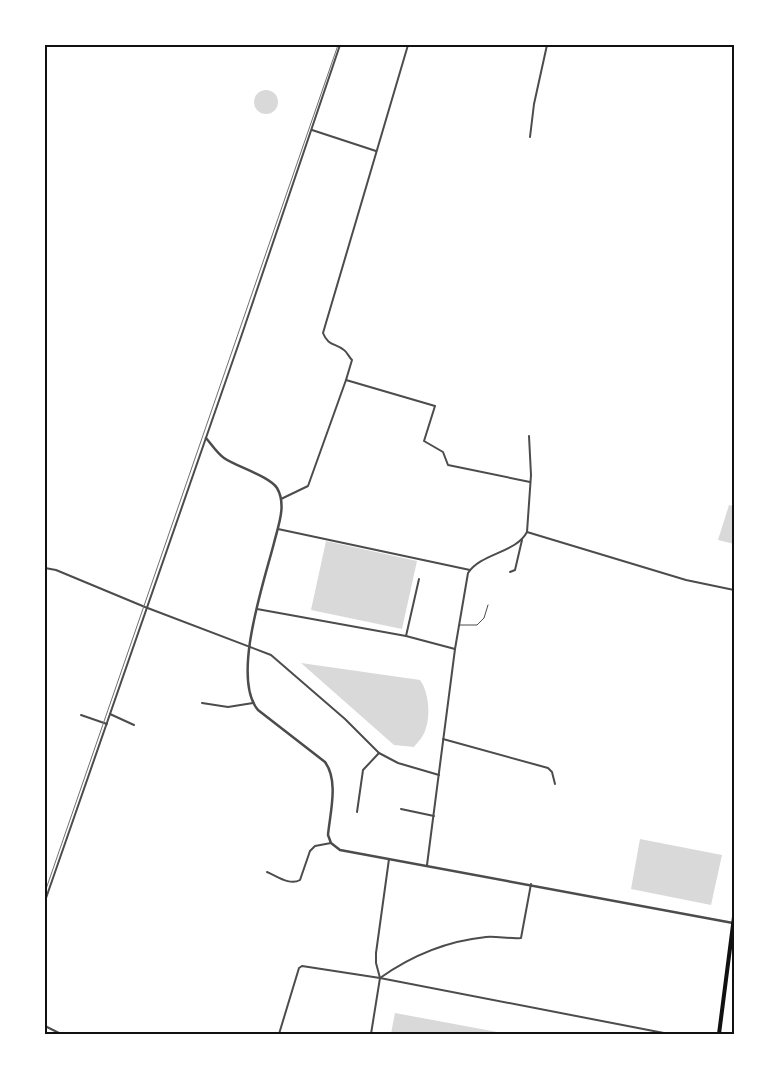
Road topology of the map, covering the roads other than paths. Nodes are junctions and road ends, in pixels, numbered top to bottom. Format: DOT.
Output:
graph roads {
  1 [pos="340,45"];
  2 [pos="408,45"];
  3 [pos="547,45"];
  4 [pos="311,130"];
  5 [pos="530,137"];
  6 [pos="376,150"];
  7 [pos="346,380"];
  8 [pos="529,436"];
  9 [pos="206,438"];
  10 [pos="530,482"];
  11 [pos="281,499"];
  12 [pos="278,529"];
  13 [pos="528,532"];
  14 [pos="531,536"];
  15 [pos="522,540"];
  16 [pos="45,568"];
  17 [pos="470,570"];
  18 [pos="510,572"];
  19 [pos="419,579"];
  20 [pos="734,590"];
  21 [pos="488,605"];
  22 [pos="148,608"];
  23 [pos="257,609"];
  24 [pos="459,625"];
  25 [pos="406,636"];
  26 [pos="250,647"];
  27 [pos="455,649"];
  28 [pos="202,703"];
  29 [pos="253,703"];
  30 [pos="110,714"];
  31 [pos="81,715"];
  32 [pos="107,724"];
  33 [pos="134,725"];
  34 [pos="443,739"];
  35 [pos="379,753"];
  36 [pos="439,775"];
  37 [pos="555,784"];
  38 [pos="401,809"];
  39 [pos="357,812"];
  40 [pos="434,816"];
  41 [pos="331,844"];
  42 [pos="389,858"];
  43 [pos="427,865"];
  44 [pos="267,872"];
  45 [pos="530,884"];
  46 [pos="45,901"];
  47 [pos="734,917"];
  48 [pos="733,923"];
  49 [pos="380,978"];
  50 [pos="45,1026"];
  51 [pos="651,1030"];
  52 [pos="60,1034"];
  53 [pos="279,1034"];
  54 [pos="371,1034"];
  55 [pos="650,1034"];
  56 [pos="669,1034"];
  57 [pos="719,1034"];
  1 -- 4 [label="street"];
  2 -- 6 [label="street"];
  3 -- 5 [label="street"];
  4 -- 6 [label="street"];
  4 -- 9 [label="street"];
  6 -- 7 [label="street"];
  7 -- 10 [label="street"];
  7 -- 11 [label="street"];
  8 -- 10 [label="street"];
  9 -- 11 [label="street"];
  9 -- 22 [label="street"];
  10 -- 13 [label="street"];
  11 -- 12 [label="street"];
  12 -- 17 [label="street"];
  12 -- 23 [label="street"];
  13 -- 14 [label="street"];
  13 -- 15 [label="street"];
  13 -- 20 [label="street"];
  15 -- 17 [label="street"];
  15 -- 18 [label="street"];
  16 -- 22 [label="street"];
  17 -- 24 [label="street"];
  19 -- 25 [label="street"];
  21 -- 24 [label="lane"];
  22 -- 26 [label="street"];
  22 -- 30 [label="street"];
  23 -- 25 [label="street"];
  23 -- 26 [label="street"];
  24 -- 27 [label="street"];
  25 -- 27 [label="street"];
  26 -- 29 [label="street"];
  26 -- 35 [label="street"];
  27 -- 34 [label="street"];
  28 -- 29 [label="street"];
  29 -- 41 [label="street"];
  30 -- 32 [label="street"];
  30 -- 33 [label="street"];
  31 -- 32 [label="street"];
  32 -- 46 [label="street"];
  34 -- 36 [label="street"];
  34 -- 37 [label="street"];
  35 -- 36 [label="street"];
  35 -- 39 [label="street"];
  36 -- 40 [label="street"];
  38 -- 40 [label="street"];
  40 -- 43 [label="street"];
  41 -- 42 [label="street"];
  41 -- 44 [label="street"];
  42 -- 43 [label="street"];
  42 -- 49 [label="street"];
  43 -- 45 [label="street"];
  45 -- 48 [label="street"];
  45 -- 49 [label="street"];
  47 -- 48 [label="highway"];
  48 -- 57 [label="highway"];
  49 -- 51 [label="street"];
  49 -- 53 [label="street"];
  49 -- 54 [label="street"];
  50 -- 52 [label="street"];
  51 -- 55 [label="street"];
  51 -- 56 [label="street"];
}
